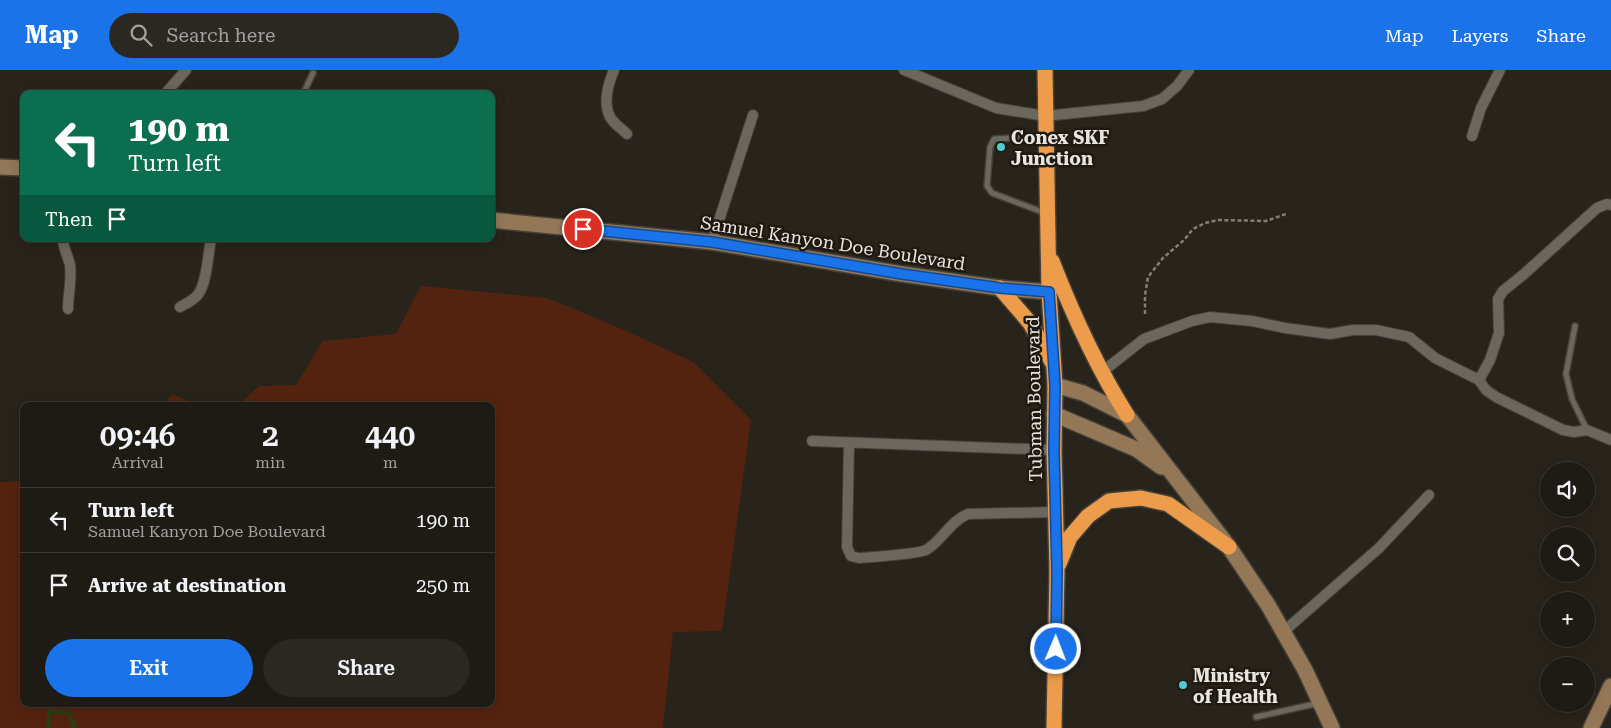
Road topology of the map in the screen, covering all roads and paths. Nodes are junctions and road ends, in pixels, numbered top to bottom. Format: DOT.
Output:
graph roads {
  1 [pos="186,70"];
  2 [pos="904,70"];
  3 [pos="1045,70"];
  4 [pos="1189,70"];
  5 [pos="1500,70"];
  6 [pos="610,71"];
  7 [pos="313,73"];
  8 [pos="168,90"];
  9 [pos="305,90"];
  10 [pos="753,115"];
  11 [pos="1045,116"];
  12 [pos="627,134"];
  13 [pos="1046,136"];
  14 [pos="1472,136"];
  15 [pos="0,167"];
  16 [pos="20,168"];
  17 [pos="1611,205"];
  18 [pos="1048,214"];
  19 [pos="1286,214"];
  20 [pos="495,220"];
  21 [pos="63,242"];
  22 [pos="210,242"];
  23 [pos="712,242"];
  24 [pos="1049,252"];
  25 [pos="1000,288"];
  26 [pos="1049,292"];
  27 [pos="180,306"];
  28 [pos="68,309"];
  29 [pos="1145,314"];
  30 [pos="1575,326"];
  31 [pos="1054,365"];
  32 [pos="1102,372"];
  33 [pos="1478,380"];
  34 [pos="1055,385"];
  35 [pos="1054,414"];
  36 [pos="1127,415"];
  37 [pos="1587,430"];
  38 [pos="1611,440"];
  39 [pos="812,441"];
  40 [pos="848,443"];
  41 [pos="1054,450"];
  42 [pos="1176,478"];
  43 [pos="1429,495"];
  44 [pos="1055,512"];
  45 [pos="1229,547"];
  46 [pos="1057,570"];
  47 [pos="1283,632"];
  48 [pos="1611,686"];
  49 [pos="1320,702"];
  50 [pos="1256,717"];
  51 [pos="1054,728"];
  52 [pos="1332,728"];
  53 [pos="1591,728"];
  1 -- 8 [label="street"];
  2 -- 11 [label="street"];
  3 -- 11 [label="highway, Tubman Boulevard"];
  4 -- 11 [label="street"];
  5 -- 14 [label="street"];
  6 -- 12 [label="street"];
  7 -- 9 [label="lane"];
  10 -- 23 [label="street"];
  11 -- 13 [label="highway, Tubman Boulevard"];
  13 -- 18 [label="highway, Tubman Boulevard"];
  13 -- 18 [label="lane"];
  15 -- 16 [label="street"];
  17 -- 33 [label="street"];
  18 -- 24 [label="highway, Tubman Boulevard"];
  19 -- 29 [label="path"];
  20 -- 23 [label="street, Samuel Kanyon Doe Boulevard"];
  21 -- 28 [label="street"];
  22 -- 27 [label="street"];
  23 -- 25 [label="street, Samuel Kanyon Doe Boulevard"];
  24 -- 26 [label="highway, Tubman Boulevard"];
  24 -- 32 [label="highway"];
  25 -- 26 [label="street, Samuel Kanyon Doe Boulevard"];
  25 -- 31 [label="highway"];
  26 -- 31 [label="highway, Tubman Boulevard"];
  30 -- 37 [label="lane"];
  31 -- 34 [label="highway, Tubman Boulevard"];
  32 -- 33 [label="street"];
  32 -- 36 [label="highway"];
  33 -- 37 [label="street"];
  34 -- 35 [label="highway, Tubman Boulevard"];
  34 -- 36 [label="street"];
  35 -- 41 [label="highway, Tubman Boulevard"];
  35 -- 42 [label="street"];
  36 -- 42 [label="street"];
  37 -- 38 [label="street"];
  39 -- 40 [label="street"];
  40 -- 41 [label="street"];
  40 -- 44 [label="street"];
  41 -- 44 [label="highway, Tubman Boulevard"];
  42 -- 45 [label="street"];
  43 -- 47 [label="street"];
  44 -- 46 [label="highway, Tubman Boulevard"];
  45 -- 46 [label="highway"];
  45 -- 47 [label="street"];
  46 -- 51 [label="highway, Tubman Boulevard"];
  47 -- 49 [label="street"];
  48 -- 53 [label="street"];
  49 -- 50 [label="lane"];
  49 -- 52 [label="street"];
}
